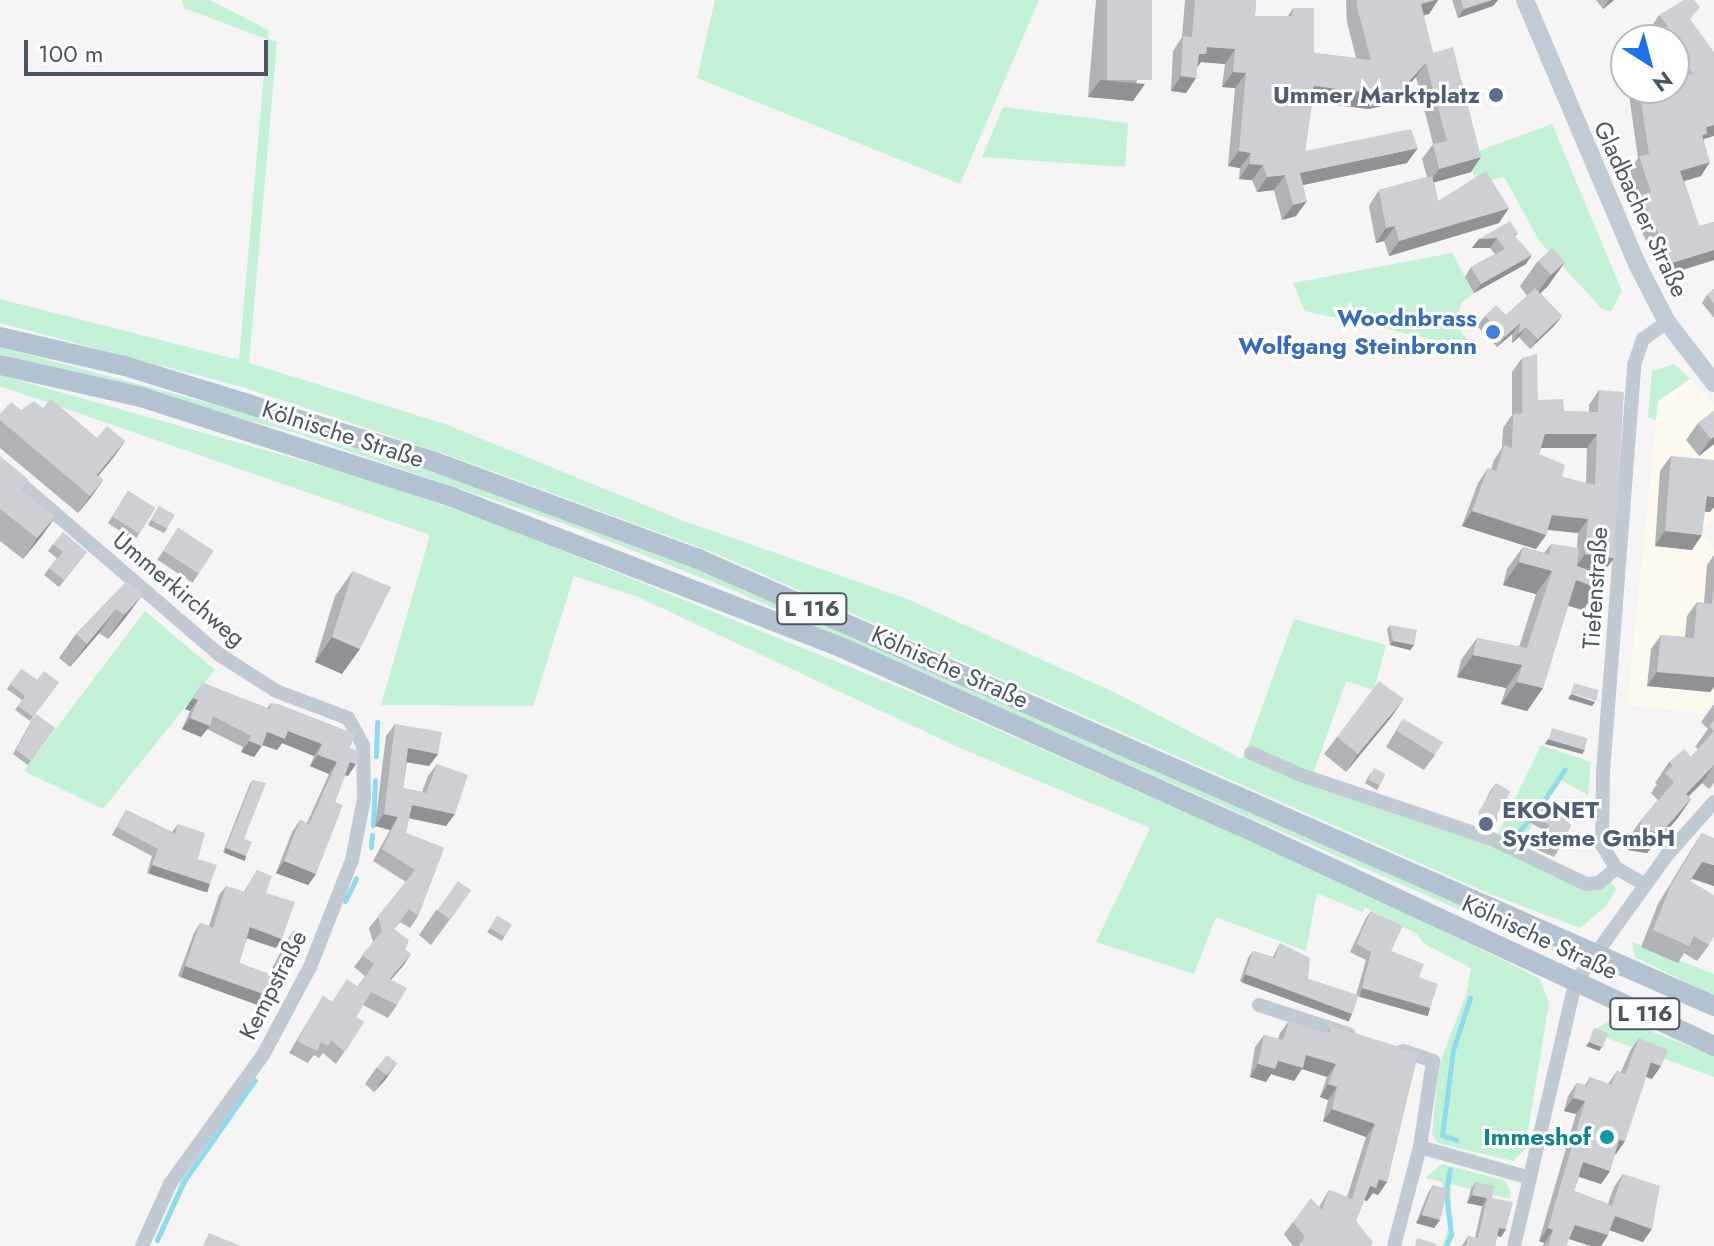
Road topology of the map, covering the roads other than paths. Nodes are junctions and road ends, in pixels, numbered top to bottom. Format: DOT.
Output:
graph roads {
  1 [pos="1525,0"];
  2 [pos="1667,322"];
  3 [pos="0,337"];
  4 [pos="0,365"];
  5 [pos="1714,383"];
  6 [pos="0,466"];
  7 [pos="348,718"];
  8 [pos="1251,753"];
  9 [pos="1714,802"];
  10 [pos="1616,868"];
  11 [pos="1644,884"];
  12 [pos="1597,954"];
  13 [pos="1575,983"];
  14 [pos="1259,1005"];
  15 [pos="1714,1006"];
  16 [pos="1361,1038"];
  17 [pos="1714,1046"];
  18 [pos="1390,1047"];
  19 [pos="1420,1147"];
  20 [pos="1530,1178"];
  21 [pos="142,1246"];
  22 [pos="1394,1246"];
  23 [pos="1514,1246"];
  1 -- 2 [label="main road, Gladbacher Straße"];
  2 -- 5 [label="main road, Gladbacher Straße"];
  2 -- 10 [label="street, Tiefenstraße"];
  3 -- 12 [label="main road, Kölnische Straße / L 116"];
  4 -- 13 [label="main road, Kölnische Straße / L 116"];
  6 -- 7 [label="street, Ummerkirchweg"];
  7 -- 21 [label="street, Kempstraße"];
  8 -- 10 [label="street"];
  9 -- 11 [label="street"];
  10 -- 11 [label="street"];
  11 -- 12 [label="street"];
  12 -- 13 [label="street"];
  12 -- 15 [label="main road, Kölnische Straße / L 116"];
  13 -- 17 [label="main road, Kölnische Straße / L 116"];
  13 -- 20 [label="street"];
  14 -- 16 [label="street"];
  18 -- 19 [label="street"];
  19 -- 20 [label="street"];
  19 -- 22 [label="street"];
  20 -- 23 [label="street"];
}
